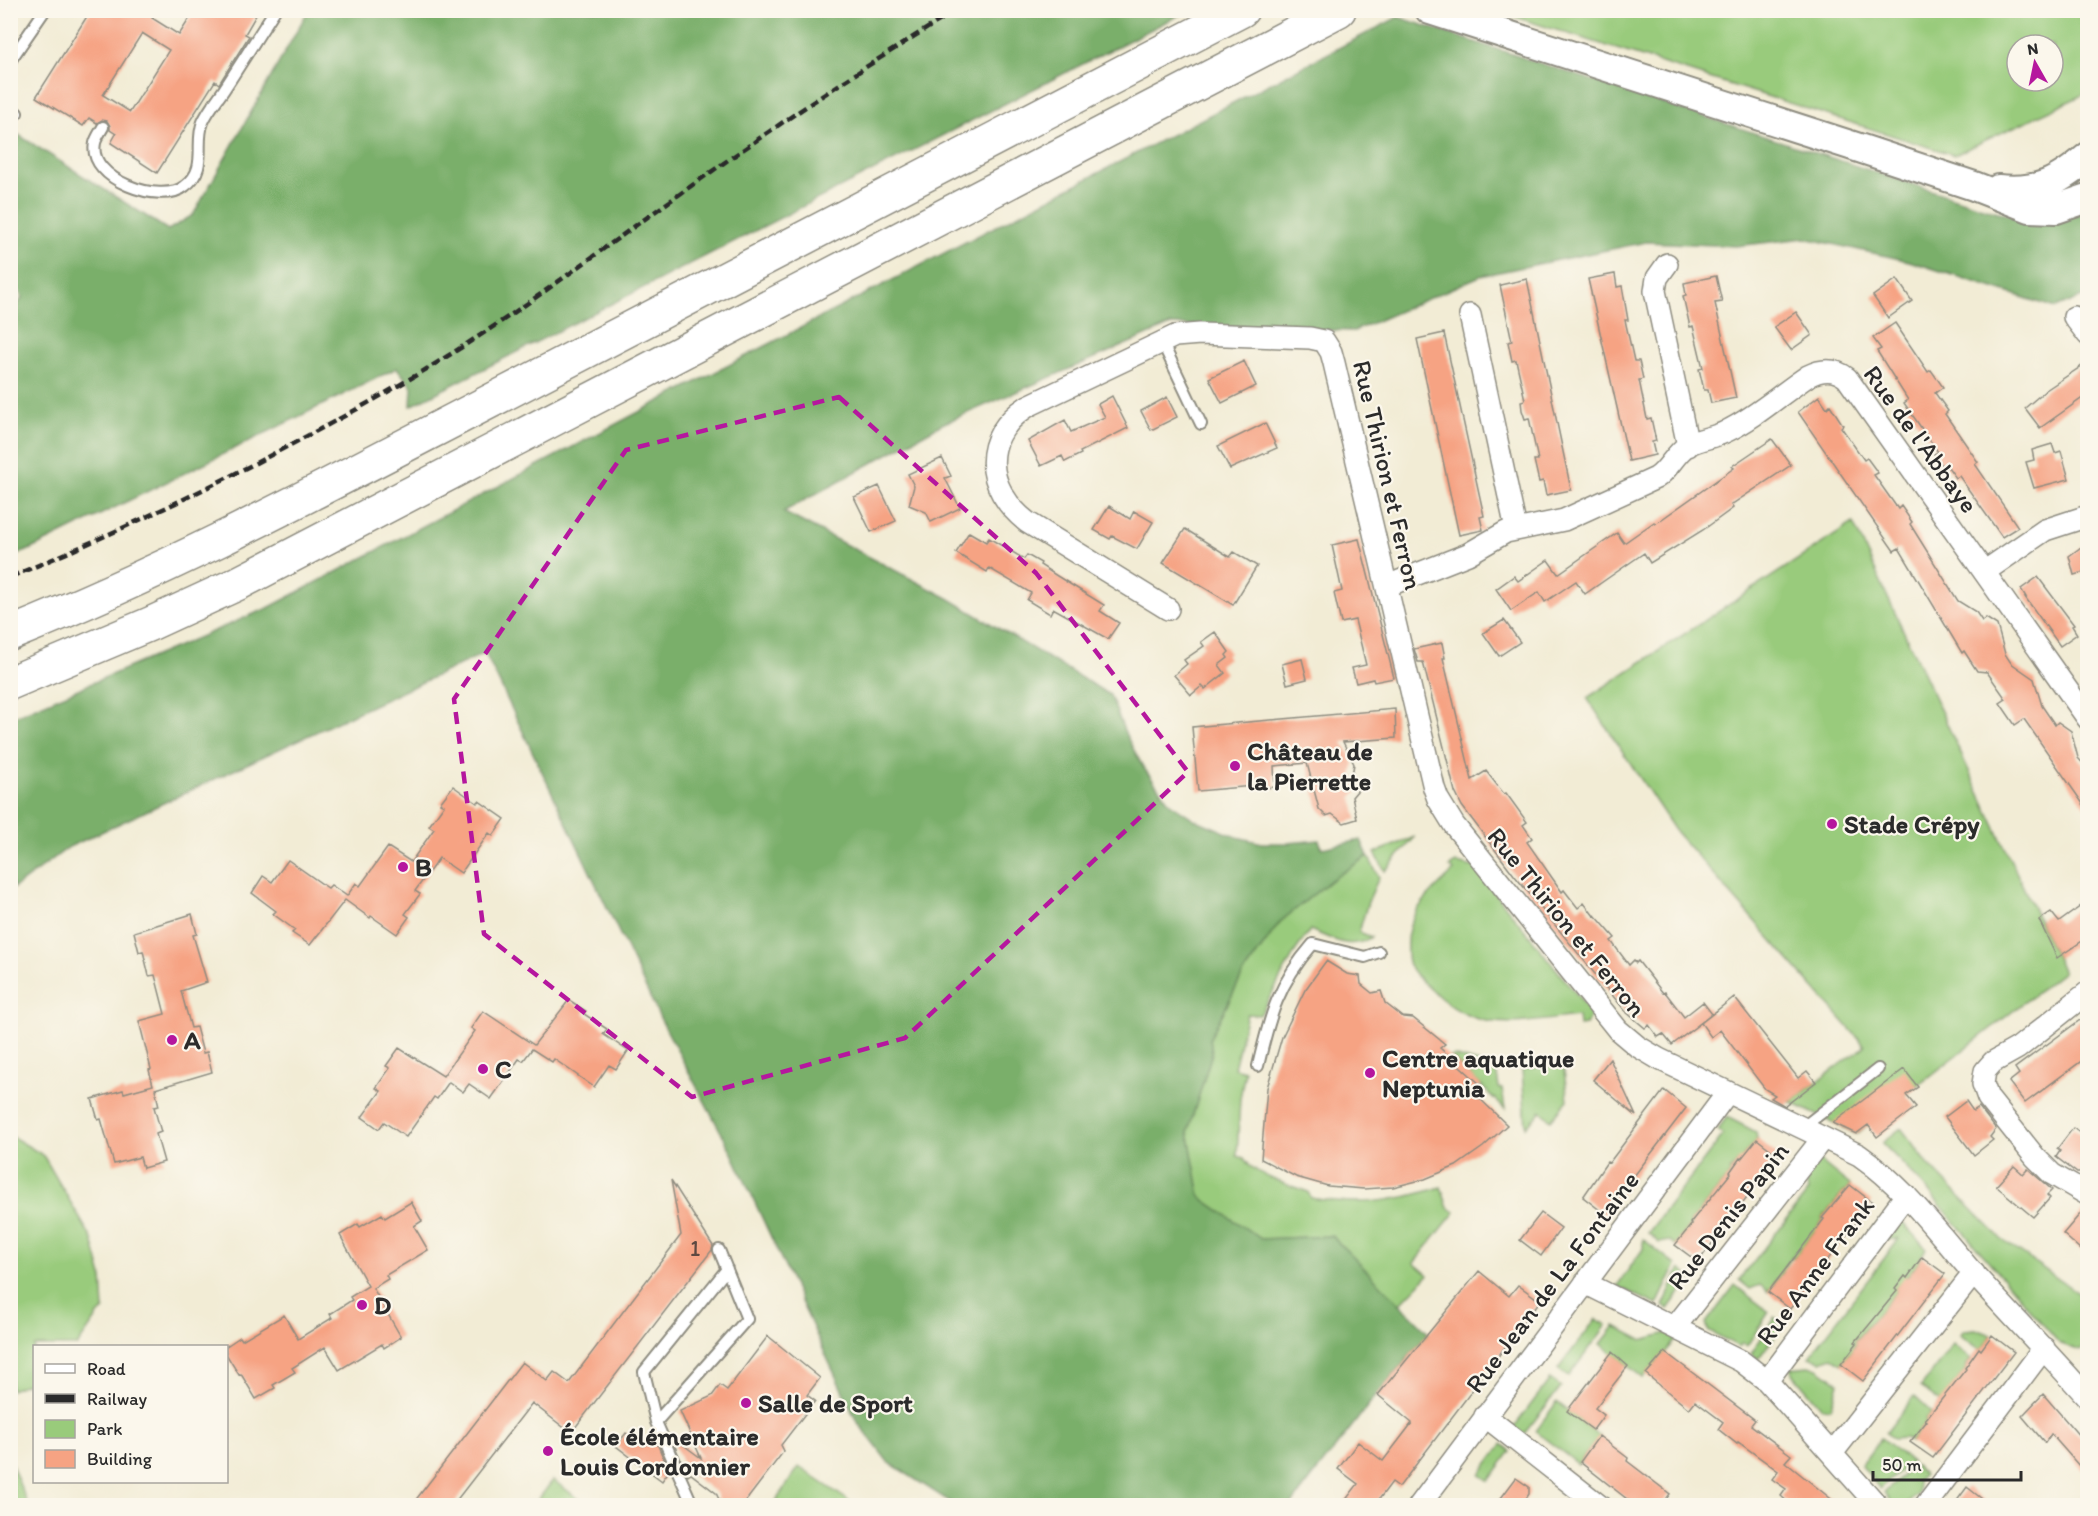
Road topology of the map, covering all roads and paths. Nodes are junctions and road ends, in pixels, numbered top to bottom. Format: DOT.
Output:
graph roads {
  1 [pos="45,10"];
  2 [pos="275,10"];
  3 [pos="1242,10"];
  4 [pos="1339,10"];
  5 [pos="1430,10"];
  6 [pos="10,60"];
  7 [pos="104,127"];
  8 [pos="2088,157"];
  9 [pos="1974,186"];
  10 [pos="2088,198"];
  11 [pos="1667,264"];
  12 [pos="1470,315"];
  13 [pos="2074,317"];
  14 [pos="2088,335"];
  15 [pos="1162,342"];
  16 [pos="1201,424"];
  17 [pos="1688,446"];
  18 [pos="2088,516"];
  19 [pos="1516,529"];
  20 [pos="1984,572"];
  21 [pos="1387,586"];
  22 [pos="1168,609"];
  23 [pos="10,634"];
  24 [pos="10,683"];
  25 [pos="2088,718"];
  26 [pos="1379,952"];
  27 [pos="2088,992"];
  28 [pos="1258,1066"];
  29 [pos="1878,1069"];
  30 [pos="1728,1092"];
  31 [pos="1802,1129"];
  32 [pos="1823,1138"];
  33 [pos="1906,1195"];
  34 [pos="2088,1195"];
  35 [pos="719,1250"];
  36 [pos="727,1269"];
  37 [pos="1974,1273"];
  38 [pos="1585,1283"];
  39 [pos="1676,1328"];
  40 [pos="2044,1347"];
  41 [pos="1767,1381"];
  42 [pos="2088,1398"];
  43 [pos="1485,1416"];
  44 [pos="656,1422"];
  45 [pos="1833,1452"];
  46 [pos="693,1506"];
  47 [pos="1419,1506"];
  48 [pos="1600,1506"];
  49 [pos="1878,1506"];
  50 [pos="1925,1506"];
  1 -- 6 [label="lane"];
  2 -- 7 [label="lane"];
  3 -- 23 [label="highway"];
  4 -- 24 [label="highway"];
  5 -- 9 [label="street"];
  8 -- 9 [label="street"];
  9 -- 10 [label="street"];
  11 -- 17 [label="street"];
  12 -- 19 [label="street"];
  13 -- 14 [label="street"];
  15 -- 16 [label="lane"];
  15 -- 21 [label="street, Rue Thirion et Ferron"];
  15 -- 22 [label="street"];
  17 -- 19 [label="street, Rue de l'Abbaye"];
  17 -- 20 [label="street, Rue de l'Abbaye"];
  18 -- 20 [label="street"];
  19 -- 21 [label="street, Rue de l'Abbaye"];
  20 -- 25 [label="street, Rue de l'Abbaye"];
  21 -- 30 [label="street, Rue Thirion et Ferron"];
  26 -- 28 [label="lane"];
  27 -- 34 [label="street"];
  29 -- 31 [label="lane"];
  30 -- 31 [label="street, Rue Thirion et Ferron"];
  30 -- 38 [label="street, Rue Jean de La Fontaine"];
  31 -- 32 [label="street, Rue Thirion et Ferron"];
  32 -- 33 [label="street, Rue Thirion et Ferron"];
  32 -- 39 [label="street, Rue Denis Papin"];
  33 -- 37 [label="street, Rue Thirion et Ferron"];
  33 -- 41 [label="street, Rue Anne Frank"];
  35 -- 36 [label="lane"];
  36 -- 44 [label="lane"];
  36 -- 44 [label="lane"];
  37 -- 40 [label="street, Rue Thirion et Ferron"];
  37 -- 45 [label="street"];
  38 -- 39 [label="street"];
  38 -- 43 [label="street, Rue Jean de La Fontaine"];
  39 -- 41 [label="street"];
  40 -- 42 [label="street, Rue Thirion et Ferron"];
  40 -- 50 [label="street"];
  41 -- 45 [label="street"];
  43 -- 47 [label="street, Rue Jean de La Fontaine"];
  43 -- 48 [label="street"];
  44 -- 46 [label="lane"];
  45 -- 49 [label="street"];
}
